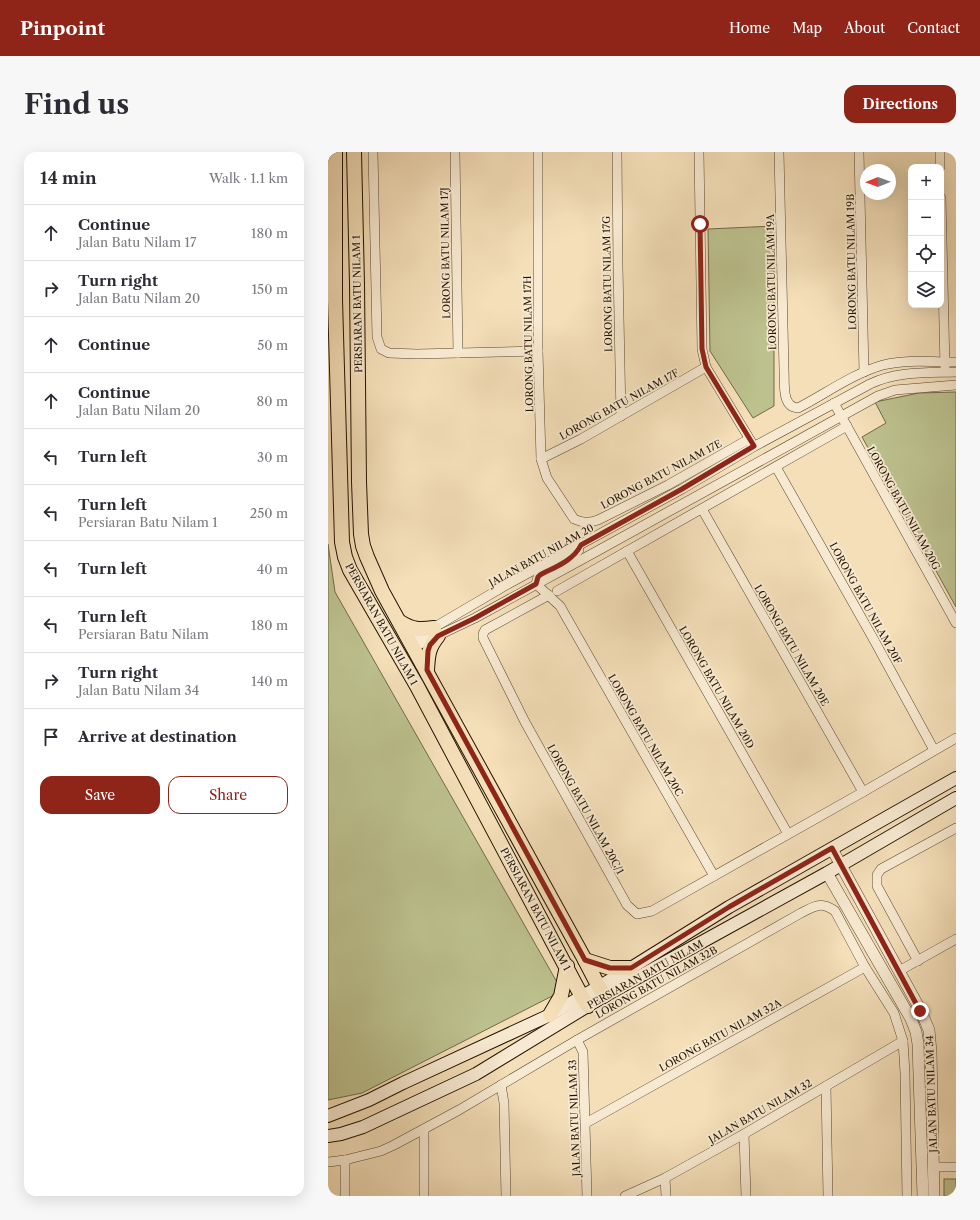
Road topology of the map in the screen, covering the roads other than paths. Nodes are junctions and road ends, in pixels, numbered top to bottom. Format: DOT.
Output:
graph roads {
  1 [pos="335,152"];
  2 [pos="354,152"];
  3 [pos="373,152"];
  4 [pos="455,152"];
  5 [pos="538,152"];
  6 [pos="617,152"];
  7 [pos="699,152"];
  8 [pos="779,152"];
  9 [pos="859,152"];
  10 [pos="940,152"];
  11 [pos="940,164"];
  12 [pos="941,200"];
  13 [pos="357,284"];
  14 [pos="538,351"];
  15 [pos="458,353"];
  16 [pos="944,362"];
  17 [pos="956,362"];
  18 [pos="706,367"];
  19 [pos="864,372"];
  20 [pos="945,372"];
  21 [pos="956,372"];
  22 [pos="335,383"];
  23 [pos="956,385"];
  24 [pos="945,386"];
  25 [pos="834,403"];
  26 [pos="621,416"];
  27 [pos="841,416"];
  28 [pos="847,426"];
  29 [pos="752,443"];
  30 [pos="541,459"];
  31 [pos="776,467"];
  32 [pos="359,482"];
  33 [pos="714,488"];
  34 [pos="682,489"];
  35 [pos="702,509"];
  36 [pos="581,522"];
  37 [pos="581,545"];
  38 [pos="627,551"];
  39 [pos="554,575"];
  40 [pos="536,584"];
  41 [pos="553,593"];
  42 [pos="379,618"];
  43 [pos="400,622"];
  44 [pos="956,623"];
  45 [pos="436,632"];
  46 [pos="411,645"];
  47 [pos="427,670"];
  48 [pos="417,686"];
  49 [pos="956,738"];
  50 [pos="934,750"];
  51 [pos="956,778"];
  52 [pos="863,792"];
  53 [pos="956,798"];
  54 [pos="956,828"];
  55 [pos="788,834"];
  56 [pos="832,848"];
  57 [pos="840,864"];
  58 [pos="827,873"];
  59 [pos="714,876"];
  60 [pos="956,939"];
  61 [pos="585,960"];
  62 [pos="918,961"];
  63 [pos="567,966"];
  64 [pos="865,967"];
  65 [pos="880,967"];
  66 [pos="631,968"];
  67 [pos="899,971"];
  68 [pos="894,989"];
  69 [pos="602,991"];
  70 [pos="585,1001"];
  71 [pos="550,1015"];
  72 [pos="577,1040"];
  73 [pos="903,1040"];
  74 [pos="501,1085"];
  75 [pos="826,1086"];
  76 [pos="328,1116"];
  77 [pos="586,1123"];
  78 [pos="424,1129"];
  79 [pos="744,1134"];
  80 [pos="328,1136"];
  81 [pos="921,1149"];
  82 [pos="345,1160"];
  83 [pos="328,1162"];
  84 [pos="934,1167"];
  85 [pos="956,1167"];
  86 [pos="666,1178"];
  87 [pos="923,1182"];
  88 [pos="345,1196"];
  89 [pos="424,1196"];
  90 [pos="506,1196"];
  91 [pos="587,1196"];
  92 [pos="625,1196"];
  93 [pos="666,1196"];
  94 [pos="746,1196"];
  95 [pos="828,1196"];
  96 [pos="907,1196"];
  97 [pos="923,1196"];
  98 [pos="934,1196"];
  1 -- 22 [label="main road, PERSIARAN BATU NILAM 1"];
  2 -- 13 [label="main road, PERSIARAN BATU NILAM 1"];
  3 -- 15 [label="street"];
  4 -- 15 [label="street, LORONG BATU NILAM 17J"];
  5 -- 14 [label="street, LORONG BATU NILAM 17H"];
  6 -- 26 [label="street, LORONG BATU NILAM 17G"];
  7 -- 18 [label="street"];
  8 -- 19 [label="street, LORONG BATU NILAM 19A"];
  9 -- 19 [label="street, LORONG BATU NILAM 19B"];
  10 -- 11 [label="street"];
  12 -- 16 [label="street"];
  13 -- 22 [label="main road"];
  13 -- 32 [label="main road, PERSIARAN BATU NILAM 1"];
  14 -- 15 [label="street"];
  14 -- 30 [label="street, LORONG BATU NILAM 17H"];
  16 -- 17 [label="street"];
  16 -- 19 [label="street"];
  16 -- 20 [label="street"];
  18 -- 26 [label="street, LORONG BATU NILAM 17F"];
  18 -- 29 [label="street"];
  20 -- 21 [label="street, JALAN BATU NILAM 20"];
  20 -- 24 [label="street"];
  20 -- 25 [label="street, JALAN BATU NILAM 20"];
  22 -- 32 [label="main road"];
  22 -- 42 [label="main road, PERSIARAN BATU NILAM 1"];
  23 -- 24 [label="street, JALAN BATU NILAM 20"];
  24 -- 27 [label="street, JALAN BATU NILAM 20"];
  25 -- 27 [label="street, LORONG BATU NILAM 20G"];
  25 -- 29 [label="street, JALAN BATU NILAM 20"];
  26 -- 30 [label="street, LORONG BATU NILAM 17F"];
  27 -- 28 [label="street, LORONG BATU NILAM 20G"];
  27 -- 33 [label="street, JALAN BATU NILAM 20"];
  28 -- 31 [label="street"];
  28 -- 44 [label="street, LORONG BATU NILAM 20G"];
  29 -- 34 [label="street, JALAN BATU NILAM 20"];
  29 -- 36 [label="street, LORONG BATU NILAM 17E"];
  30 -- 36 [label="street, LORONG BATU NILAM 17H"];
  31 -- 35 [label="street"];
  31 -- 50 [label="street, LORONG BATU NILAM 20F"];
  32 -- 43 [label="main road, PERSIARAN BATU NILAM 1"];
  33 -- 34 [label="street, JALAN BATU NILAM 20"];
  33 -- 39 [label="street, JALAN BATU NILAM 20"];
  34 -- 37 [label="street, JALAN BATU NILAM 20"];
  35 -- 38 [label="street"];
  35 -- 52 [label="street, LORONG BATU NILAM 20E"];
  37 -- 40 [label="street"];
  37 -- 45 [label="street, JALAN BATU NILAM 20"];
  38 -- 41 [label="street"];
  38 -- 55 [label="street, LORONG BATU NILAM 20D"];
  39 -- 40 [label="street, JALAN BATU NILAM 20"];
  39 -- 41 [label="street"];
  40 -- 41 [label="street, LORONG BATU NILAM 20C"];
  40 -- 45 [label="street, JALAN BATU NILAM 20"];
  41 -- 59 [label="street, LORONG BATU NILAM 20C"];
  41 -- 59 [label="street, LORONG BATU NILAM 20C/1"];
  42 -- 46 [label="main road"];
  42 -- 48 [label="main road, PERSIARAN BATU NILAM 1"];
  43 -- 45 [label="main road"];
  43 -- 46 [label="main road, PERSIARAN BATU NILAM 1"];
  45 -- 46 [label="street, JALAN BATU NILAM 20"];
  45 -- 47 [label="main road"];
  46 -- 47 [label="main road, PERSIARAN BATU NILAM 1"];
  46 -- 48 [label="main road"];
  47 -- 61 [label="main road, PERSIARAN BATU NILAM 1"];
  48 -- 63 [label="main road, PERSIARAN BATU NILAM 1"];
  49 -- 50 [label="street"];
  50 -- 52 [label="street"];
  51 -- 56 [label="main road, PERSIARAN BATU NILAM"];
  52 -- 55 [label="street"];
  53 -- 57 [label="main road, PERSIARAN BATU NILAM"];
  54 -- 62 [label="street"];
  55 -- 59 [label="street"];
  56 -- 57 [label="street, JALAN BATU NILAM 34"];
  56 -- 66 [label="main road, PERSIARAN BATU NILAM"];
  57 -- 58 [label="main road, PERSIARAN BATU NILAM"];
  57 -- 67 [label="street, JALAN BATU NILAM 34"];
  58 -- 65 [label="street, JALAN BATU NILAM 34"];
  58 -- 69 [label="main road, PERSIARAN BATU NILAM"];
  60 -- 62 [label="street"];
  61 -- 66 [label="main road"];
  61 -- 69 [label="main road, PERSIARAN BATU NILAM 1"];
  62 -- 67 [label="street"];
  63 -- 70 [label="main road, PERSIARAN BATU NILAM 1"];
  63 -- 71 [label="main road"];
  64 -- 72 [label="street, LORONG BATU NILAM 32B"];
  64 -- 73 [label="street, LORONG BATU NILAM 32B"];
  64 -- 77 [label="street, LORONG BATU NILAM 32A"];
  65 -- 67 [label="street"];
  65 -- 68 [label="street, JALAN BATU NILAM 34"];
  66 -- 69 [label="main road, PERSIARAN BATU NILAM"];
  67 -- 68 [label="street"];
  67 -- 84 [label="street, JALAN BATU NILAM 34"];
  68 -- 81 [label="street, JALAN BATU NILAM 34"];
  69 -- 70 [label="main road, PERSIARAN BATU NILAM"];
  70 -- 71 [label="main road, PERSIARAN BATU NILAM"];
  70 -- 80 [label="main road, PERSIARAN BATU NILAM"];
  71 -- 76 [label="main road, PERSIARAN BATU NILAM"];
  72 -- 74 [label="street, LORONG BATU NILAM 32B"];
  72 -- 77 [label="street, JALAN BATU NILAM 33"];
  73 -- 75 [label="street, JALAN BATU NILAM 32"];
  73 -- 96 [label="street, LORONG BATU NILAM 32B"];
  74 -- 78 [label="street, LORONG BATU NILAM 32B"];
  74 -- 90 [label="street"];
  75 -- 79 [label="street, JALAN BATU NILAM 32"];
  75 -- 95 [label="street"];
  77 -- 91 [label="street, JALAN BATU NILAM 33"];
  78 -- 82 [label="street, LORONG BATU NILAM 32B"];
  78 -- 89 [label="street"];
  79 -- 86 [label="street, JALAN BATU NILAM 32"];
  79 -- 94 [label="street"];
  81 -- 84 [label="street"];
  81 -- 87 [label="street, JALAN BATU NILAM 34"];
  82 -- 83 [label="street, LORONG BATU NILAM 32B"];
  82 -- 88 [label="street"];
  84 -- 85 [label="street"];
  84 -- 87 [label="street"];
  84 -- 98 [label="street, JALAN BATU NILAM 34"];
  86 -- 92 [label="street, JALAN BATU NILAM 32"];
  86 -- 93 [label="street"];
  87 -- 97 [label="street, JALAN BATU NILAM 34"];
}
